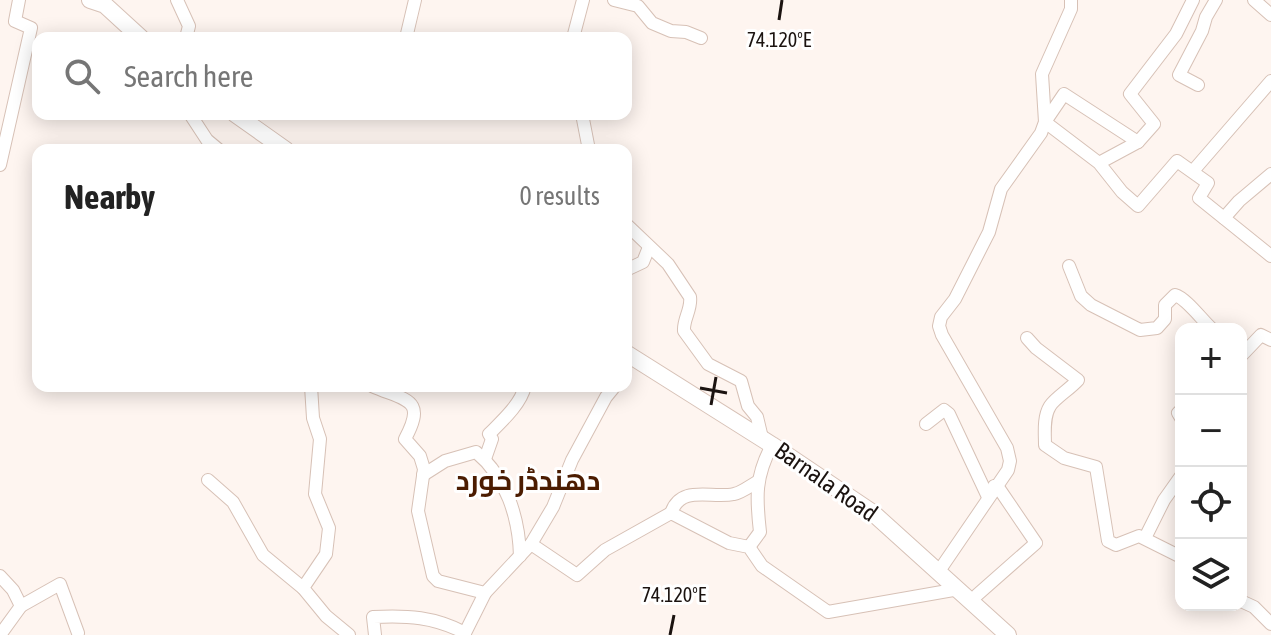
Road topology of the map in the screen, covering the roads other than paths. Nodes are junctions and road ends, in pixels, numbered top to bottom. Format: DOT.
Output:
graph roads {
  1 [pos="19,0"];
  2 [pos="90,0"];
  3 [pos="177,0"];
  4 [pos="415,0"];
  5 [pos="583,0"];
  6 [pos="614,0"];
  7 [pos="1071,0"];
  8 [pos="1193,0"];
  9 [pos="1216,0"];
  10 [pos="1254,0"];
  11 [pos="1271,15"];
  12 [pos="134,32"];
  13 [pos="188,32"];
  14 [pos="407,32"];
  15 [pos="575,32"];
  16 [pos="701,38"];
  17 [pos="1271,81"];
  18 [pos="1198,85"];
  19 [pos="194,120"];
  20 [pos="244,120"];
  21 [pos="583,120"];
  22 [pos="1045,122"];
  23 [pos="1138,142"];
  24 [pos="212,144"];
  25 [pos="278,144"];
  26 [pos="588,144"];
  27 [pos="1099,163"];
  28 [pos="0,165"];
  29 [pos="1193,171"];
  30 [pos="1271,174"];
  31 [pos="1224,218"];
  32 [pos="632,230"];
  33 [pos="649,247"];
  34 [pos="1271,256"];
  35 [pos="1069,266"];
  36 [pos="632,267"];
  37 [pos="1206,323"];
  38 [pos="1027,338"];
  39 [pos="1271,340"];
  40 [pos="1247,350"];
  41 [pos="632,359"];
  42 [pos="311,392"];
  43 [pos="386,392"];
  44 [pos="524,392"];
  45 [pos="610,392"];
  46 [pos="926,424"];
  47 [pos="767,442"];
  48 [pos="485,459"];
  49 [pos="423,475"];
  50 [pos="208,480"];
  51 [pos="757,482"];
  52 [pos="1175,484"];
  53 [pos="991,492"];
  54 [pos="671,513"];
  55 [pos="1145,538"];
  56 [pos="531,544"];
  57 [pos="749,547"];
  58 [pos="1175,554"];
  59 [pos="520,556"];
  60 [pos="939,571"];
  61 [pos="0,576"];
  62 [pos="303,588"];
  63 [pos="959,589"];
  64 [pos="485,593"];
  65 [pos="977,595"];
  66 [pos="1247,604"];
  67 [pos="21,606"];
  68 [pos="1271,624"];
  69 [pos="78,633"];
  70 [pos="464,634"];
  71 [pos="0,635"];
  72 [pos="349,635"];
  73 [pos="375,635"];
  74 [pos="1008,635"];
  1 -- 28 [label="street"];
  2 -- 12 [label="main road"];
  3 -- 13 [label="street"];
  4 -- 14 [label="street"];
  5 -- 15 [label="street"];
  6 -- 16 [label="street"];
  7 -- 22 [label="street"];
  8 -- 23 [label="street"];
  9 -- 18 [label="street"];
  10 -- 11 [label="street"];
  17 -- 29 [label="street"];
  19 -- 24 [label="street"];
  20 -- 25 [label="main road"];
  21 -- 26 [label="street"];
  22 -- 23 [label="street"];
  22 -- 27 [label="street"];
  22 -- 53 [label="street"];
  23 -- 27 [label="street"];
  27 -- 29 [label="street"];
  29 -- 31 [label="street"];
  30 -- 31 [label="street"];
  31 -- 34 [label="street"];
  32 -- 33 [label="street"];
  33 -- 36 [label="street"];
  33 -- 47 [label="street"];
  35 -- 37 [label="street"];
  38 -- 55 [label="street"];
  39 -- 40 [label="street"];
  41 -- 47 [label="main road, Barnala Road"];
  42 -- 62 [label="street"];
  43 -- 49 [label="street"];
  44 -- 48 [label="street"];
  45 -- 56 [label="street"];
  46 -- 53 [label="street"];
  47 -- 51 [label="street"];
  47 -- 60 [label="main road, Barnala Road"];
  48 -- 49 [label="street"];
  48 -- 59 [label="street"];
  49 -- 64 [label="street"];
  50 -- 62 [label="street"];
  51 -- 54 [label="street"];
  51 -- 57 [label="street"];
  52 -- 55 [label="street"];
  53 -- 60 [label="street"];
  53 -- 65 [label="street"];
  54 -- 56 [label="street"];
  54 -- 57 [label="street"];
  55 -- 58 [label="street"];
  56 -- 59 [label="street"];
  57 -- 63 [label="street"];
  59 -- 64 [label="street"];
  60 -- 63 [label="main road, Barnala Road"];
  61 -- 67 [label="street"];
  62 -- 72 [label="street"];
  63 -- 74 [label="main road, Barnala Road"];
  64 -- 70 [label="street"];
  66 -- 68 [label="street"];
  67 -- 69 [label="street"];
  67 -- 71 [label="street"];
  70 -- 73 [label="street"];
}
